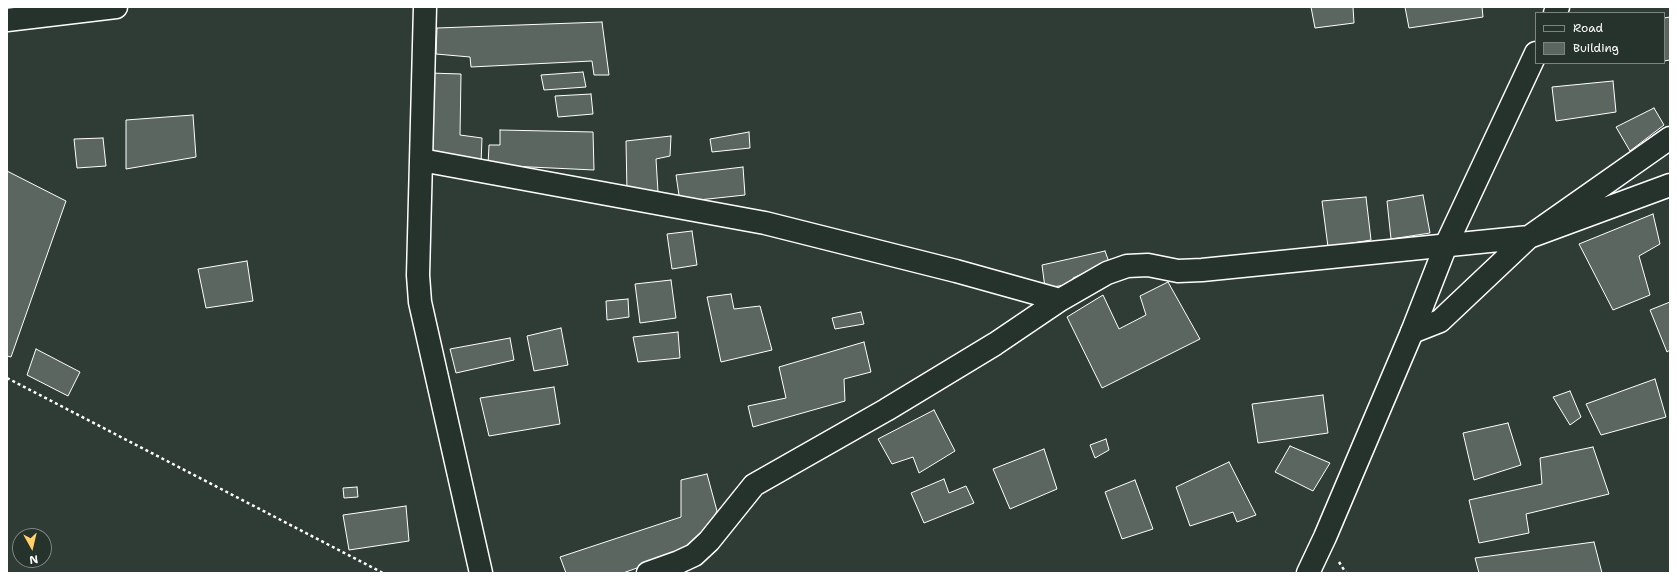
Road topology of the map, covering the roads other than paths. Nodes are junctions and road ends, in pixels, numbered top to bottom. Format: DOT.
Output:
graph roads {
  1 [pos="116,7"];
  2 [pos="425,7"];
  3 [pos="7,20"];
  4 [pos="1535,55"];
  5 [pos="1670,138"];
  6 [pos="421,160"];
  7 [pos="1670,185"];
  8 [pos="1529,237"];
  9 [pos="1446,245"];
  10 [pos="1060,300"];
  11 [pos="1412,332"];
  12 [pos="481,573"];
  13 [pos="648,573"];
  14 [pos="1308,573"];
  1 -- 3 [label="street"];
  2 -- 6 [label="street"];
  4 -- 9 [label="street"];
  5 -- 8 [label="street"];
  6 -- 10 [label="street"];
  6 -- 12 [label="street"];
  7 -- 8 [label="street"];
  8 -- 9 [label="street"];
  8 -- 11 [label="street"];
  9 -- 10 [label="street"];
  9 -- 11 [label="street"];
  10 -- 13 [label="street"];
  11 -- 14 [label="street"];
}
